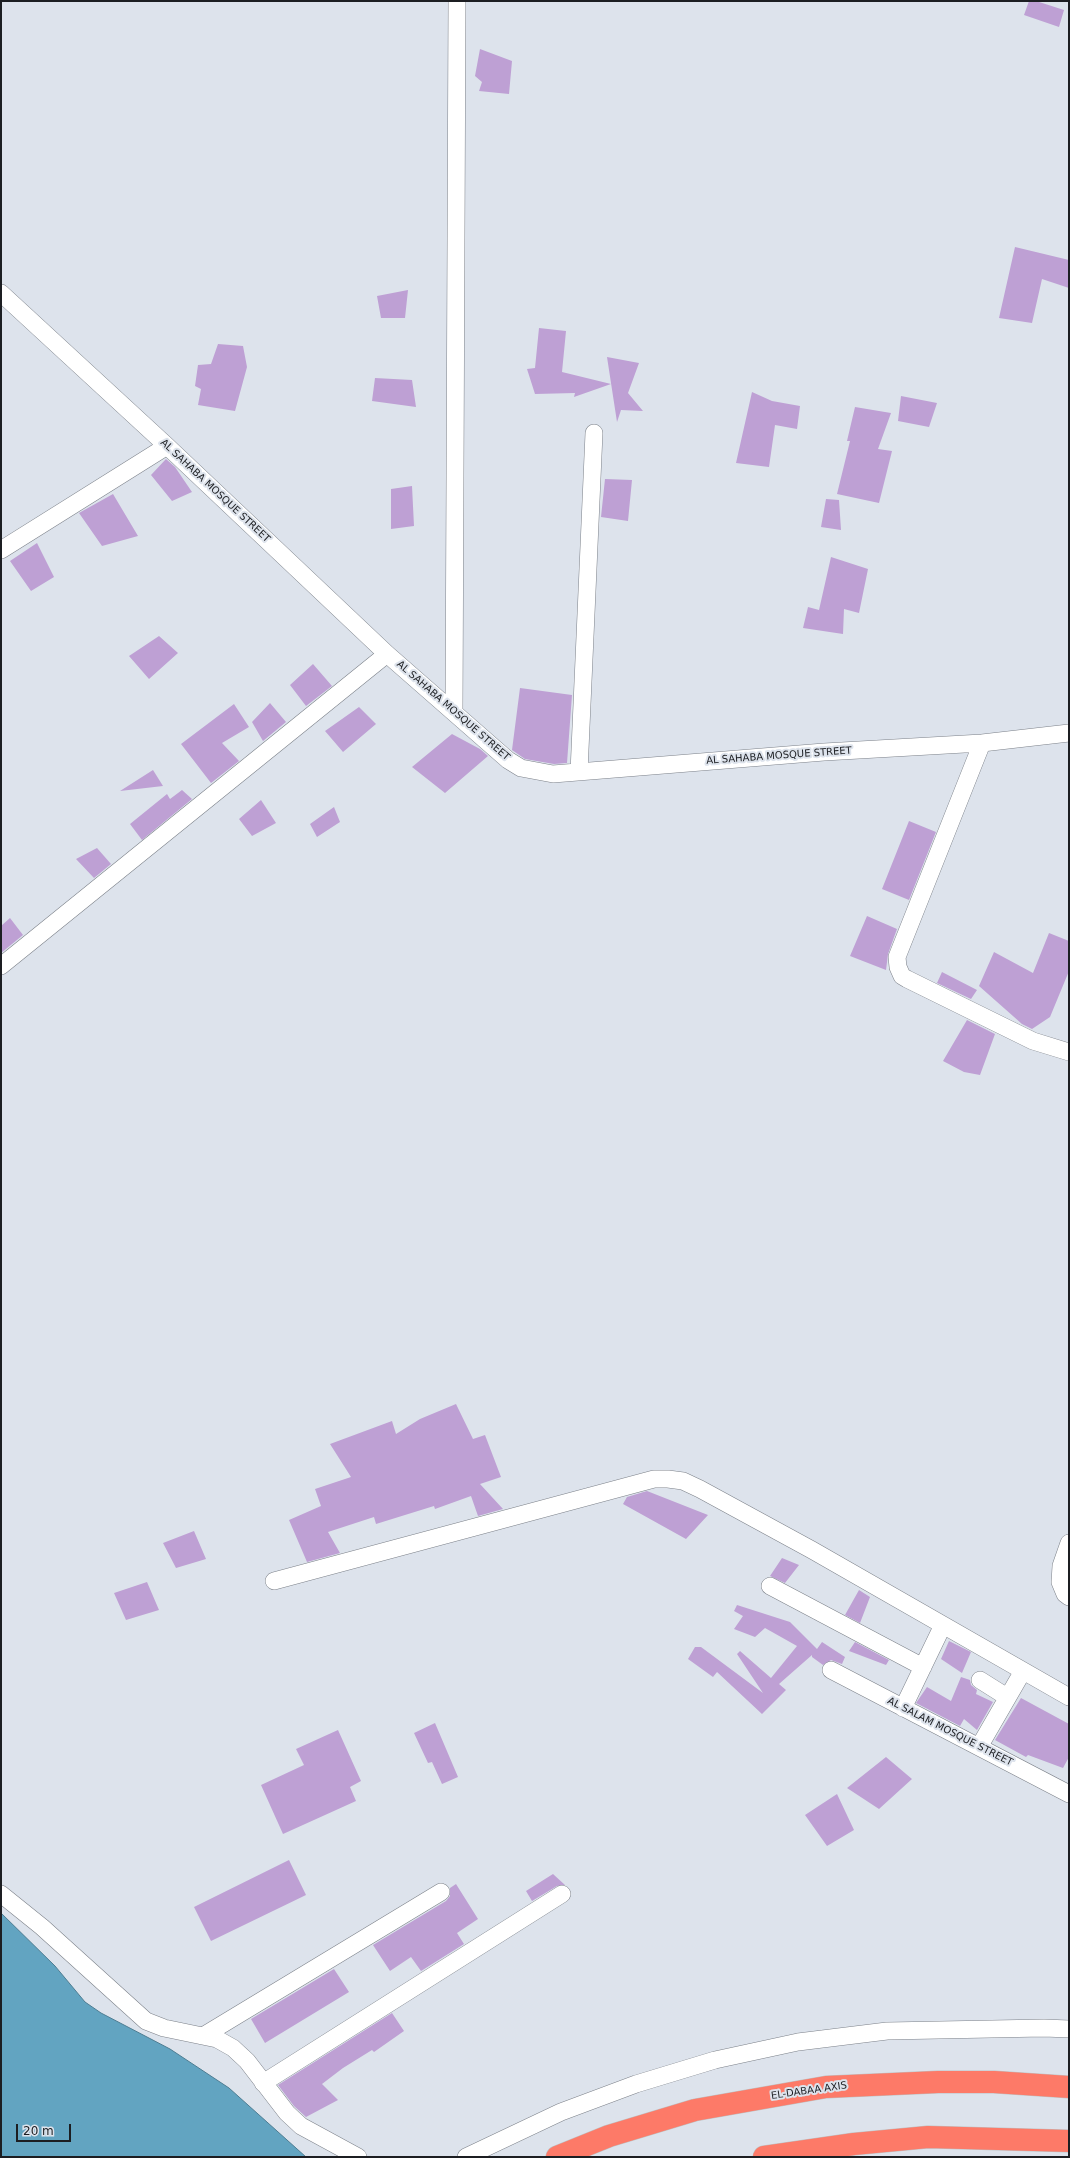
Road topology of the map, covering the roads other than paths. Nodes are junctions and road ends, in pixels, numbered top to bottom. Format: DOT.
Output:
graph roads {
  1 [pos="457,1"];
  2 [pos="1,294"];
  3 [pos="594,433"];
  4 [pos="167,446"];
  5 [pos="1,550"];
  6 [pos="387,654"];
  7 [pos="454,712"];
  8 [pos="1069,733"];
  9 [pos="982,743"];
  10 [pos="579,772"];
  11 [pos="1,966"];
  12 [pos="1069,1052"];
  13 [pos="1069,1543"];
  14 [pos="274,1581"];
  15 [pos="770,1586"];
  16 [pos="1069,1597"];
  17 [pos="943,1625"];
  18 [pos="923,1667"];
  19 [pos="831,1670"];
  20 [pos="1022,1671"];
  21 [pos="980,1680"];
  22 [pos="1008,1697"];
  23 [pos="1069,1697"];
  24 [pos="903,1708"];
  25 [pos="978,1747"];
  26 [pos="1069,1794"];
  27 [pos="441,1892"];
  28 [pos="1,1894"];
  29 [pos="562,1894"];
  30 [pos="1069,2029"];
  31 [pos="203,2036"];
  32 [pos="263,2083"];
  33 [pos="1069,2087"];
  34 [pos="1069,2141"];
  35 [pos="358,2157"];
  36 [pos="466,2157"];
  37 [pos="557,2157"];
  38 [pos="764,2157"];
  1 -- 7 [label="street"];
  2 -- 4 [label="street, AL SAHABA MOSQUE STREET"];
  3 -- 10 [label="street"];
  4 -- 5 [label="street"];
  4 -- 6 [label="street, AL SAHABA MOSQUE STREET"];
  6 -- 7 [label="street, AL SAHABA MOSQUE STREET"];
  6 -- 11 [label="street"];
  7 -- 10 [label="street, AL SAHABA MOSQUE STREET"];
  8 -- 9 [label="street, AL SAHABA MOSQUE STREET"];
  9 -- 10 [label="street, AL SAHABA MOSQUE STREET"];
  9 -- 12 [label="street"];
  13 -- 16 [label="street"];
  14 -- 17 [label="street"];
  15 -- 18 [label="street"];
  17 -- 18 [label="street"];
  17 -- 20 [label="street"];
  18 -- 24 [label="street"];
  19 -- 24 [label="street, AL SALAM MOSQUE STREET"];
  20 -- 22 [label="street"];
  20 -- 23 [label="street"];
  21 -- 22 [label="street"];
  22 -- 25 [label="street"];
  24 -- 25 [label="street, AL SALAM MOSQUE STREET"];
  25 -- 26 [label="street, AL SALAM MOSQUE STREET"];
  27 -- 31 [label="street"];
  28 -- 31 [label="street"];
  29 -- 32 [label="street"];
  30 -- 36 [label="street"];
  31 -- 32 [label="street"];
  32 -- 35 [label="street"];
  33 -- 37 [label="highway, EL-DABAA AXIS"];
  34 -- 38 [label="highway"];
}
